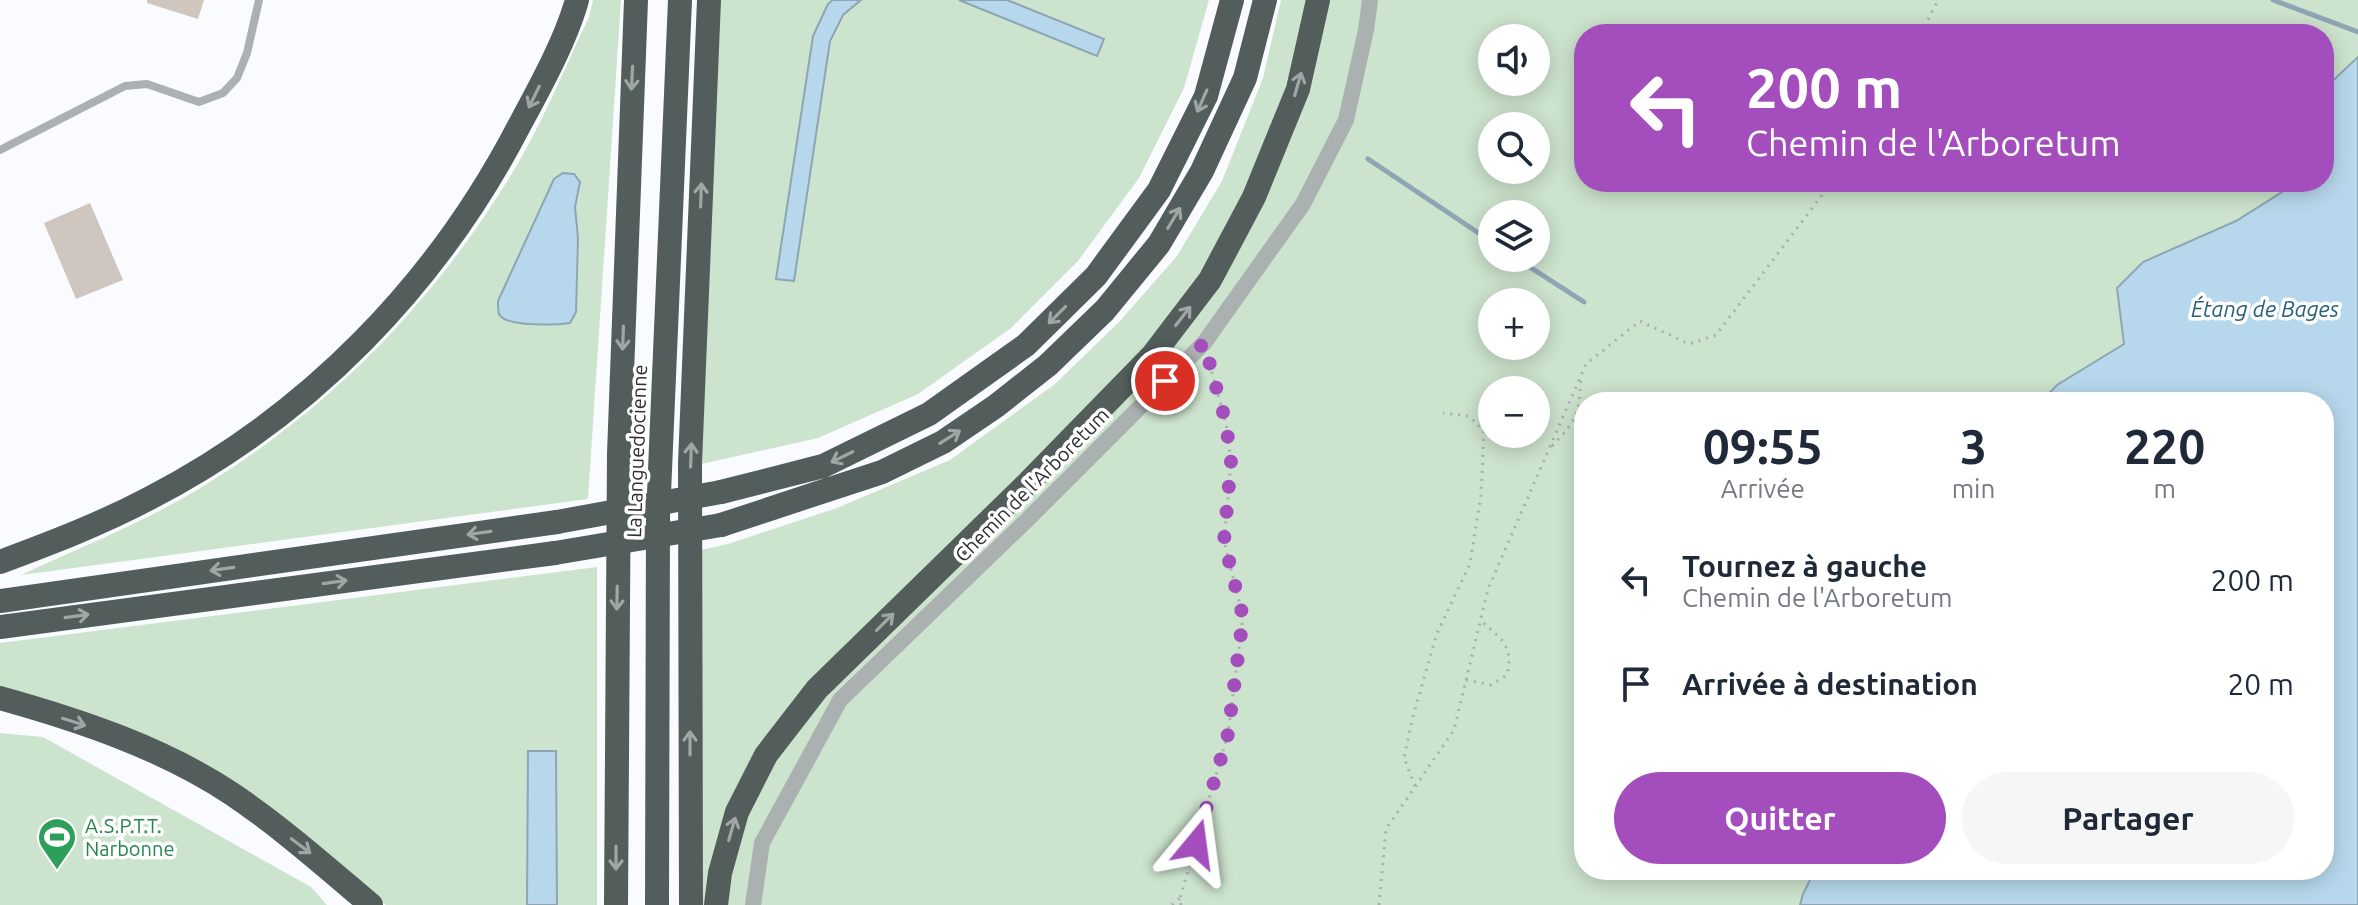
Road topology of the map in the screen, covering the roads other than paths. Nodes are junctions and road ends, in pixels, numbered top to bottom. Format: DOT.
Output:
graph roads {
  1 [pos="259,0"];
  2 [pos="577,0"];
  3 [pos="636,0"];
  4 [pos="680,0"];
  5 [pos="709,0"];
  6 [pos="1232,0"];
  7 [pos="1265,0"];
  8 [pos="1318,0"];
  9 [pos="1370,0"];
  10 [pos="0,150"];
  11 [pos="0,562"];
  12 [pos="0,601"];
  13 [pos="0,627"];
  14 [pos="0,698"];
  15 [pos="371,905"];
  16 [pos="616,905"];
  17 [pos="657,905"];
  18 [pos="691,905"];
  19 [pos="716,905"];
  20 [pos="753,905"];
  1 -- 10 [label="lane"];
  2 -- 11 [label="highway, one-way"];
  3 -- 16 [label="highway, La Languedocienne, one-way"];
  4 -- 17 [label="highway, La Languedocienne"];
  18 -- 5 [label="highway, one-way"];
  6 -- 12 [label="highway, one-way, bridge"];
  13 -- 7 [label="highway, one-way, bridge"];
  19 -- 8 [label="highway, one-way"];
  9 -- 20 [label="street, Chemin de l'Arboretum"];
  14 -- 15 [label="highway, one-way"];
}
